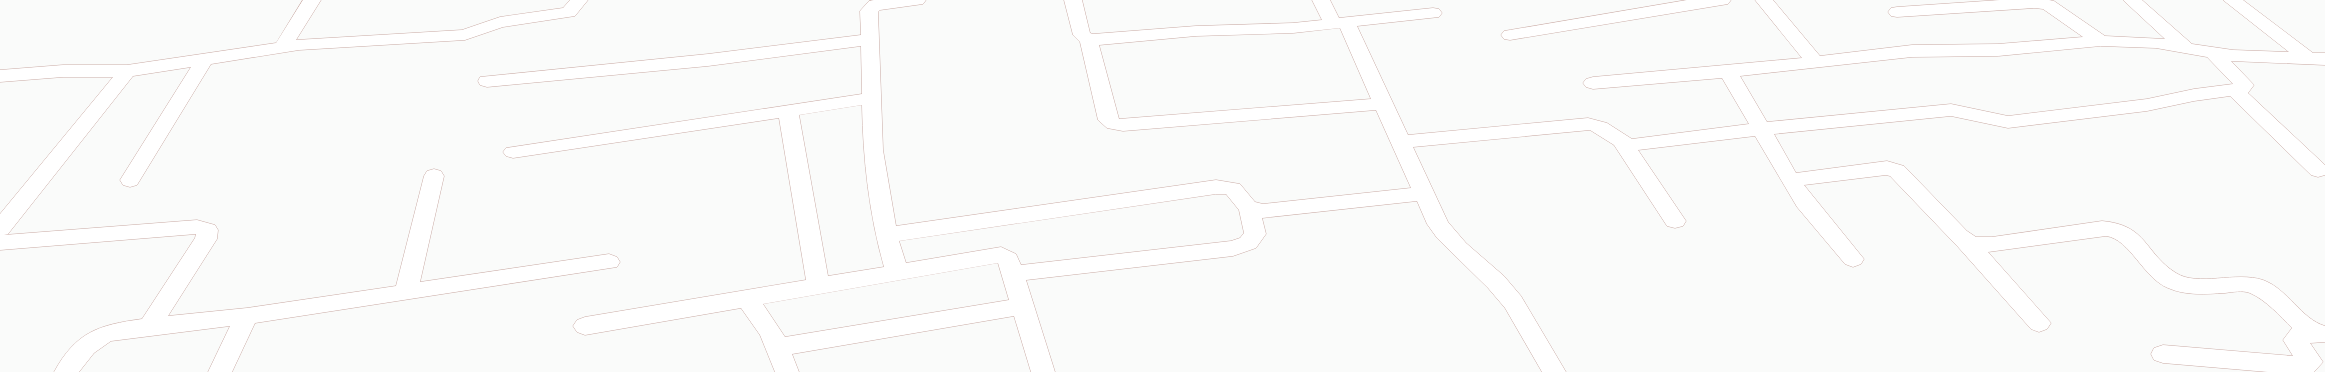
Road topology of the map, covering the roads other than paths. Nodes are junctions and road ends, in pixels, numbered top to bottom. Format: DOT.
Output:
graph roads {
  1 [pos="312,0"];
  2 [pos="578,0"];
  3 [pos="917,0"];
  4 [pos="1073,0"];
  5 [pos="1321,0"];
  6 [pos="1722,0"];
  7 [pos="1764,0"];
  8 [pos="2132,0"];
  9 [pos="2232,0"];
  10 [pos="1897,12"];
  11 [pos="1433,13"];
  12 [pos="1340,23"];
  13 [pos="1510,35"];
  14 [pos="871,39"];
  15 [pos="1089,40"];
  16 [pos="2101,41"];
  17 [pos="283,47"];
  18 [pos="2188,49"];
  19 [pos="2214,54"];
  20 [pos="205,59"];
  21 [pos="2317,59"];
  22 [pos="1815,62"];
  23 [pos="127,71"];
  24 [pos="1728,71"];
  25 [pos="0,76"];
  26 [pos="487,81"];
  27 [pos="1593,83"];
  28 [pos="2235,91"];
  29 [pos="871,98"];
  30 [pos="1383,104"];
  31 [pos="788,110"];
  32 [pos="1762,129"];
  33 [pos="1401,142"];
  34 [pos="1622,142"];
  35 [pos="513,152"];
  36 [pos="2318,170"];
  37 [pos="434,176"];
  38 [pos="130,180"];
  39 [pos="1790,180"];
  40 [pos="1423,193"];
  41 [pos="1249,208"];
  42 [pos="1675,221"];
  43 [pos="0,228"];
  44 [pos="886,235"];
  45 [pos="0,243"];
  46 [pos="1967,243"];
  47 [pos="1853,259"];
  48 [pos="609,262"];
  49 [pos="897,272"];
  50 [pos="1013,274"];
  51 [pos="819,287"];
  52 [pos="406,292"];
  53 [pos="747,299"];
  54 [pos="1023,306"];
  55 [pos="247,316"];
  56 [pos="2039,323"];
  57 [pos="156,326"];
  58 [pos="585,326"];
  59 [pos="2318,334"];
  60 [pos="779,347"];
  61 [pos="2163,354"];
  62 [pos="66,372"];
  63 [pos="220,372"];
  64 [pos="787,372"];
  65 [pos="1043,372"];
  66 [pos="1554,372"];
  1 -- 17 [label="street"];
  2 -- 17 [label="street"];
  3 -- 14 [label="street"];
  4 -- 15 [label="street"];
  5 -- 12 [label="street"];
  6 -- 13 [label="street"];
  7 -- 22 [label="street"];
  8 -- 18 [label="street"];
  9 -- 21 [label="street"];
  10 -- 16 [label="street"];
  11 -- 12 [label="street"];
  12 -- 15 [label="street"];
  12 -- 30 [label="street"];
  14 -- 26 [label="street"];
  14 -- 29 [label="street"];
  15 -- 30 [label="street"];
  16 -- 18 [label="street"];
  16 -- 22 [label="street"];
  17 -- 20 [label="street"];
  18 -- 19 [label="street"];
  19 -- 21 [label="street"];
  19 -- 28 [label="street"];
  20 -- 23 [label="street"];
  20 -- 38 [label="street"];
  22 -- 24 [label="street"];
  23 -- 25 [label="street"];
  23 -- 43 [label="street"];
  24 -- 27 [label="street"];
  24 -- 32 [label="street"];
  28 -- 32 [label="street"];
  28 -- 36 [label="street"];
  29 -- 31 [label="street"];
  29 -- 44 [label="street"];
  30 -- 33 [label="street"];
  31 -- 35 [label="street"];
  31 -- 51 [label="street"];
  32 -- 34 [label="street"];
  32 -- 39 [label="street"];
  33 -- 34 [label="street"];
  33 -- 40 [label="street"];
  34 -- 42 [label="street"];
  37 -- 52 [label="street"];
  39 -- 46 [label="street"];
  39 -- 47 [label="street"];
  40 -- 41 [label="street"];
  40 -- 66 [label="street"];
  41 -- 44 [label="street"];
  41 -- 50 [label="street"];
  44 -- 49 [label="street"];
  45 -- 57 [label="street"];
  46 -- 56 [label="street"];
  46 -- 59 [label="street"];
  48 -- 52 [label="street"];
  49 -- 50 [label="street"];
  49 -- 51 [label="street"];
  50 -- 54 [label="street"];
  51 -- 53 [label="street"];
  52 -- 55 [label="street"];
  53 -- 58 [label="street"];
  53 -- 60 [label="street"];
  54 -- 60 [label="street"];
  54 -- 65 [label="street"];
  55 -- 57 [label="street"];
  55 -- 63 [label="street"];
  57 -- 62 [label="street"];
  59 -- 61 [label="street"];
  60 -- 64 [label="street"];
}
